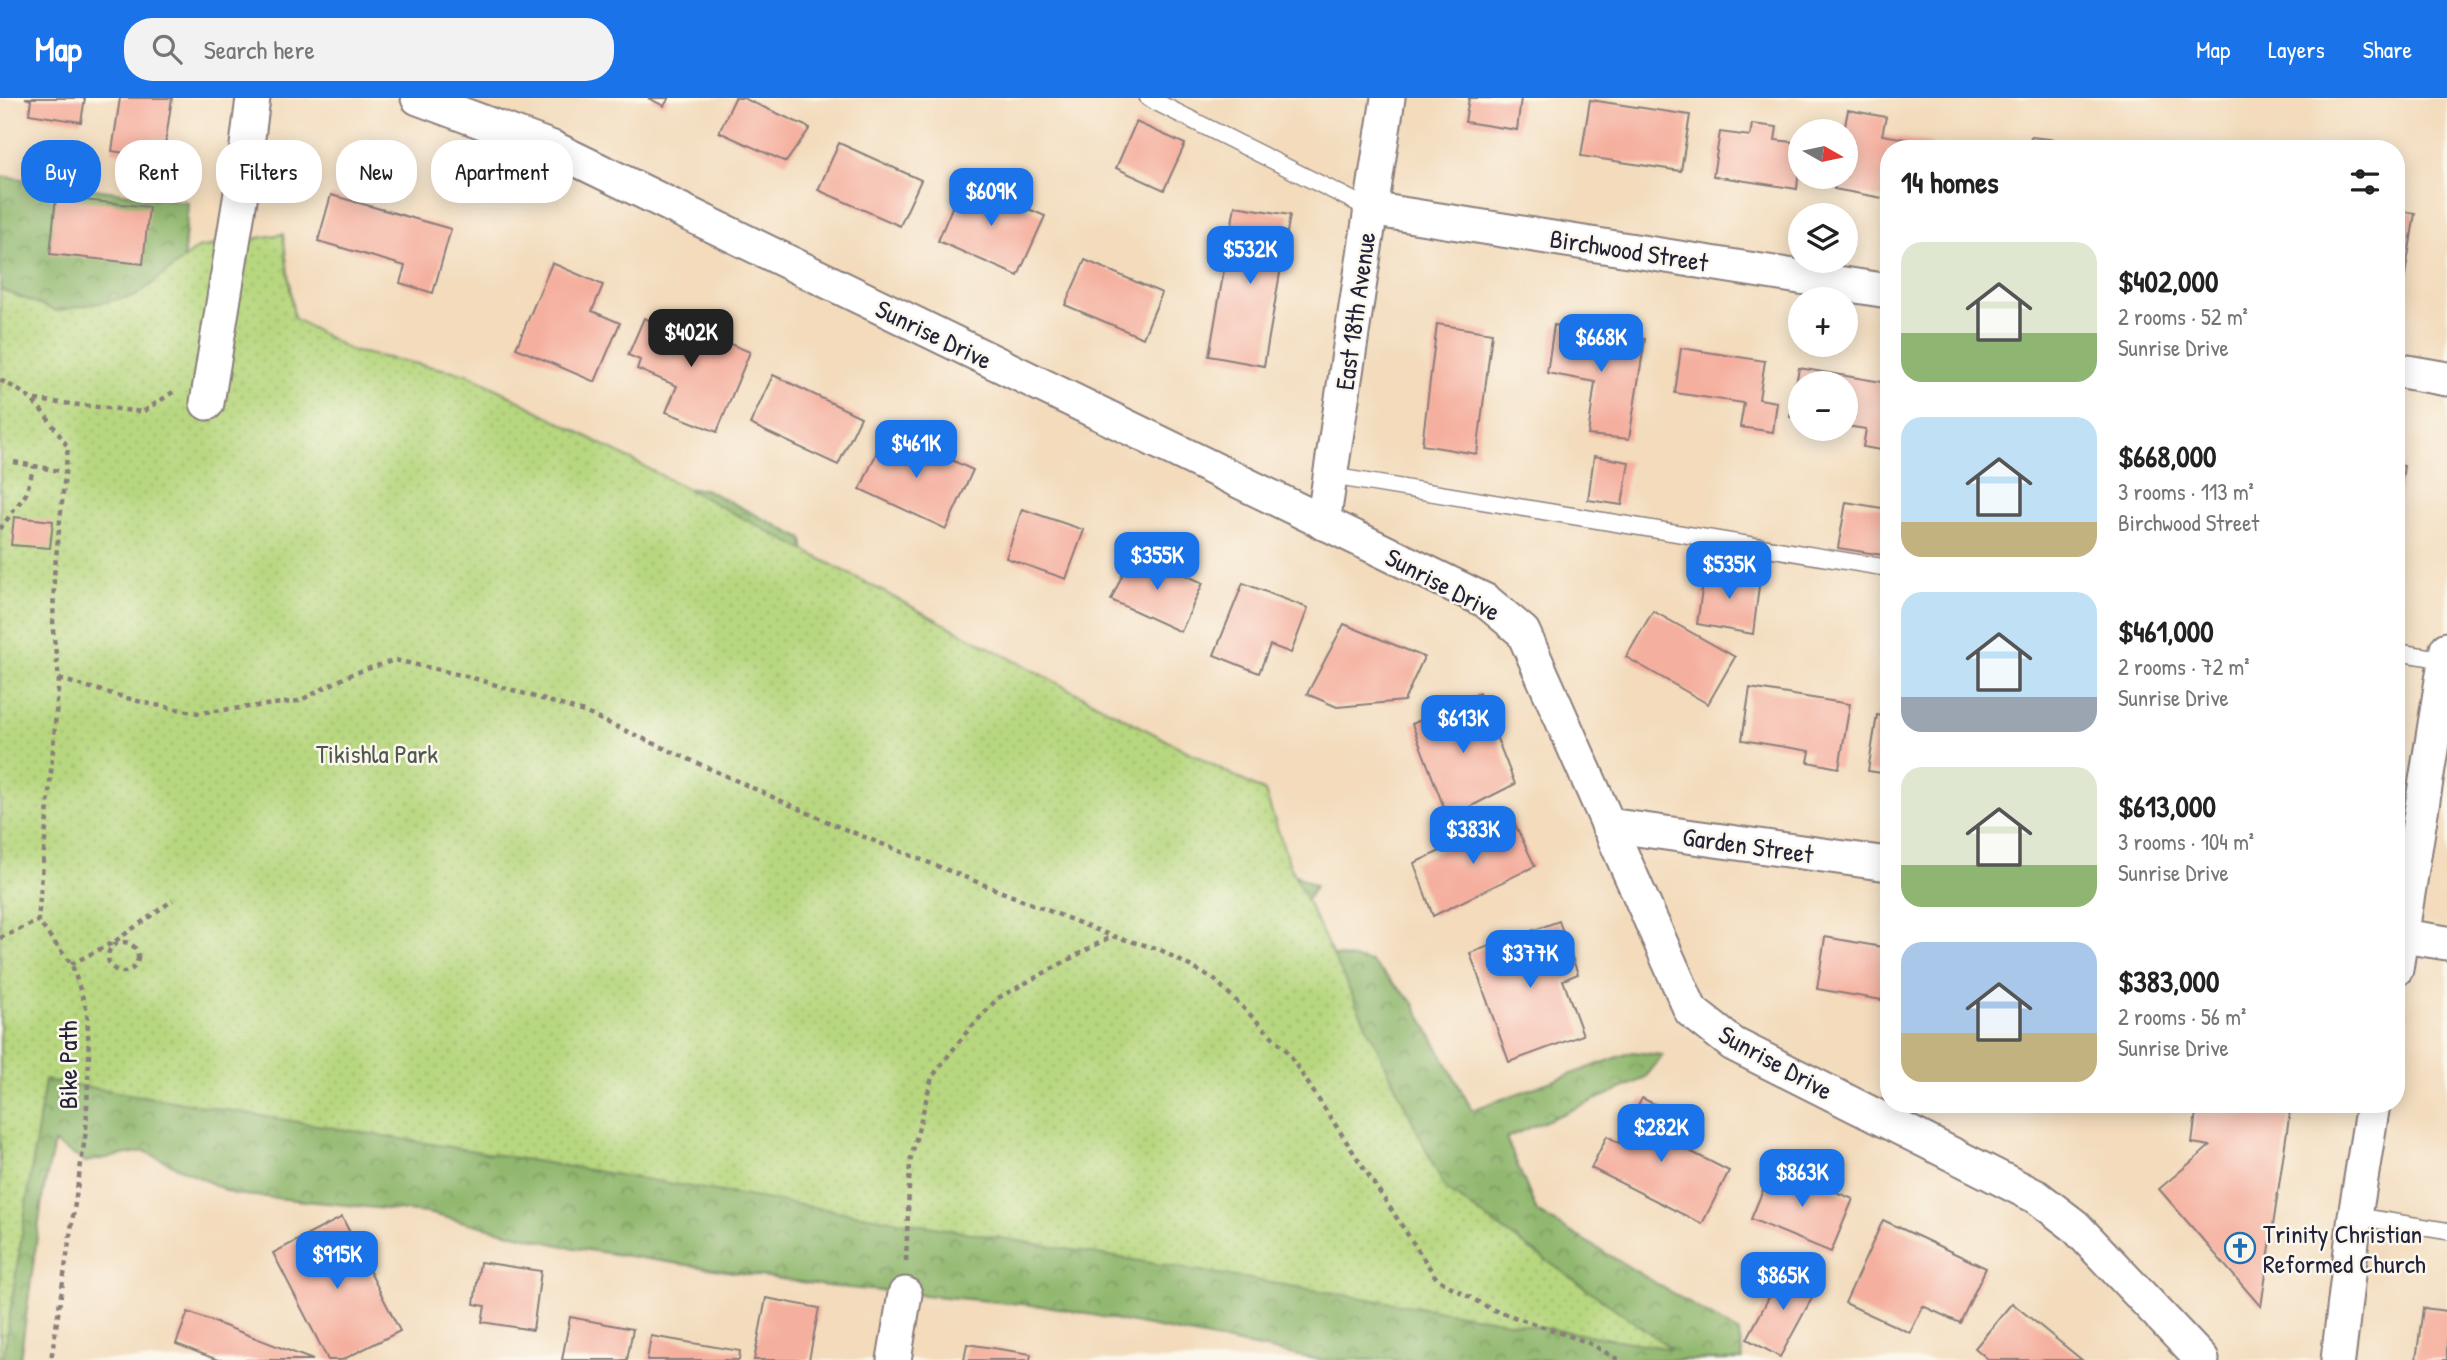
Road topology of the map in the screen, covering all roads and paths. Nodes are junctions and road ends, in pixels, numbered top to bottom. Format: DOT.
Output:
graph roads {
  1 [pos="253,98"];
  2 [pos="418,98"];
  3 [pos="1148,98"];
  4 [pos="1388,98"];
  5 [pos="1370,209"];
  6 [pos="1880,290"];
  7 [pos="213,358"];
  8 [pos="2405,372"];
  9 [pos="2447,379"];
  10 [pos="0,380"];
  11 [pos="34,400"];
  12 [pos="207,403"];
  13 [pos="14,463"];
  14 [pos="34,466"];
  15 [pos="65,472"];
  16 [pos="1331,476"];
  17 [pos="1323,523"];
  18 [pos="0,528"];
  19 [pos="1880,567"];
  20 [pos="2405,653"];
  21 [pos="2446,656"];
  22 [pos="59,678"];
  23 [pos="1608,825"];
  24 [pos="1880,863"];
  25 [pos="2405,899"];
  26 [pos="173,900"];
  27 [pos="38,921"];
  28 [pos="1112,936"];
  29 [pos="2405,936"];
  30 [pos="0,938"];
  31 [pos="114,942"];
  32 [pos="2447,943"];
  33 [pos="71,964"];
  34 [pos="2372,1113"];
  35 [pos="2355,1216"];
  36 [pos="2447,1231"];
  37 [pos="905,1294"];
  38 [pos="51,1360"];
  39 [pos="894,1360"];
  40 [pos="1619,1360"];
  41 [pos="2202,1360"];
  42 [pos="2338,1360"];
  1 -- 7 [label="street"];
  2 -- 17 [label="street, Sunrise Drive"];
  3 -- 5 [label="lane"];
  4 -- 5 [label="street, East 18th Avenue"];
  5 -- 6 [label="street, Birchwood Street"];
  5 -- 16 [label="street, East 18th Avenue"];
  7 -- 11 [label="path"];
  7 -- 12 [label="street"];
  8 -- 9 [label="street"];
  10 -- 11 [label="path"];
  11 -- 15 [label="path"];
  13 -- 14 [label="path"];
  14 -- 15 [label="path"];
  14 -- 18 [label="path"];
  15 -- 22 [label="path"];
  16 -- 17 [label="street, East 18th Avenue"];
  16 -- 19 [label="lane"];
  17 -- 23 [label="street, Sunrise Drive"];
  20 -- 21 [label="lane"];
  21 -- 25 [label="street"];
  22 -- 27 [label="path"];
  22 -- 28 [label="path"];
  23 -- 24 [label="street, Garden Street"];
  23 -- 41 [label="street, Sunrise Drive"];
  26 -- 31 [label="path"];
  27 -- 30 [label="path"];
  27 -- 33 [label="path, Bike Path"];
  28 -- 37 [label="path"];
  28 -- 40 [label="path"];
  29 -- 32 [label="street"];
  31 -- 31 [label="path"];
  31 -- 33 [label="path"];
  33 -- 38 [label="path, Bike Path"];
  34 -- 35 [label="street"];
  35 -- 36 [label="lane"];
  35 -- 42 [label="street"];
  37 -- 39 [label="street"];
}
